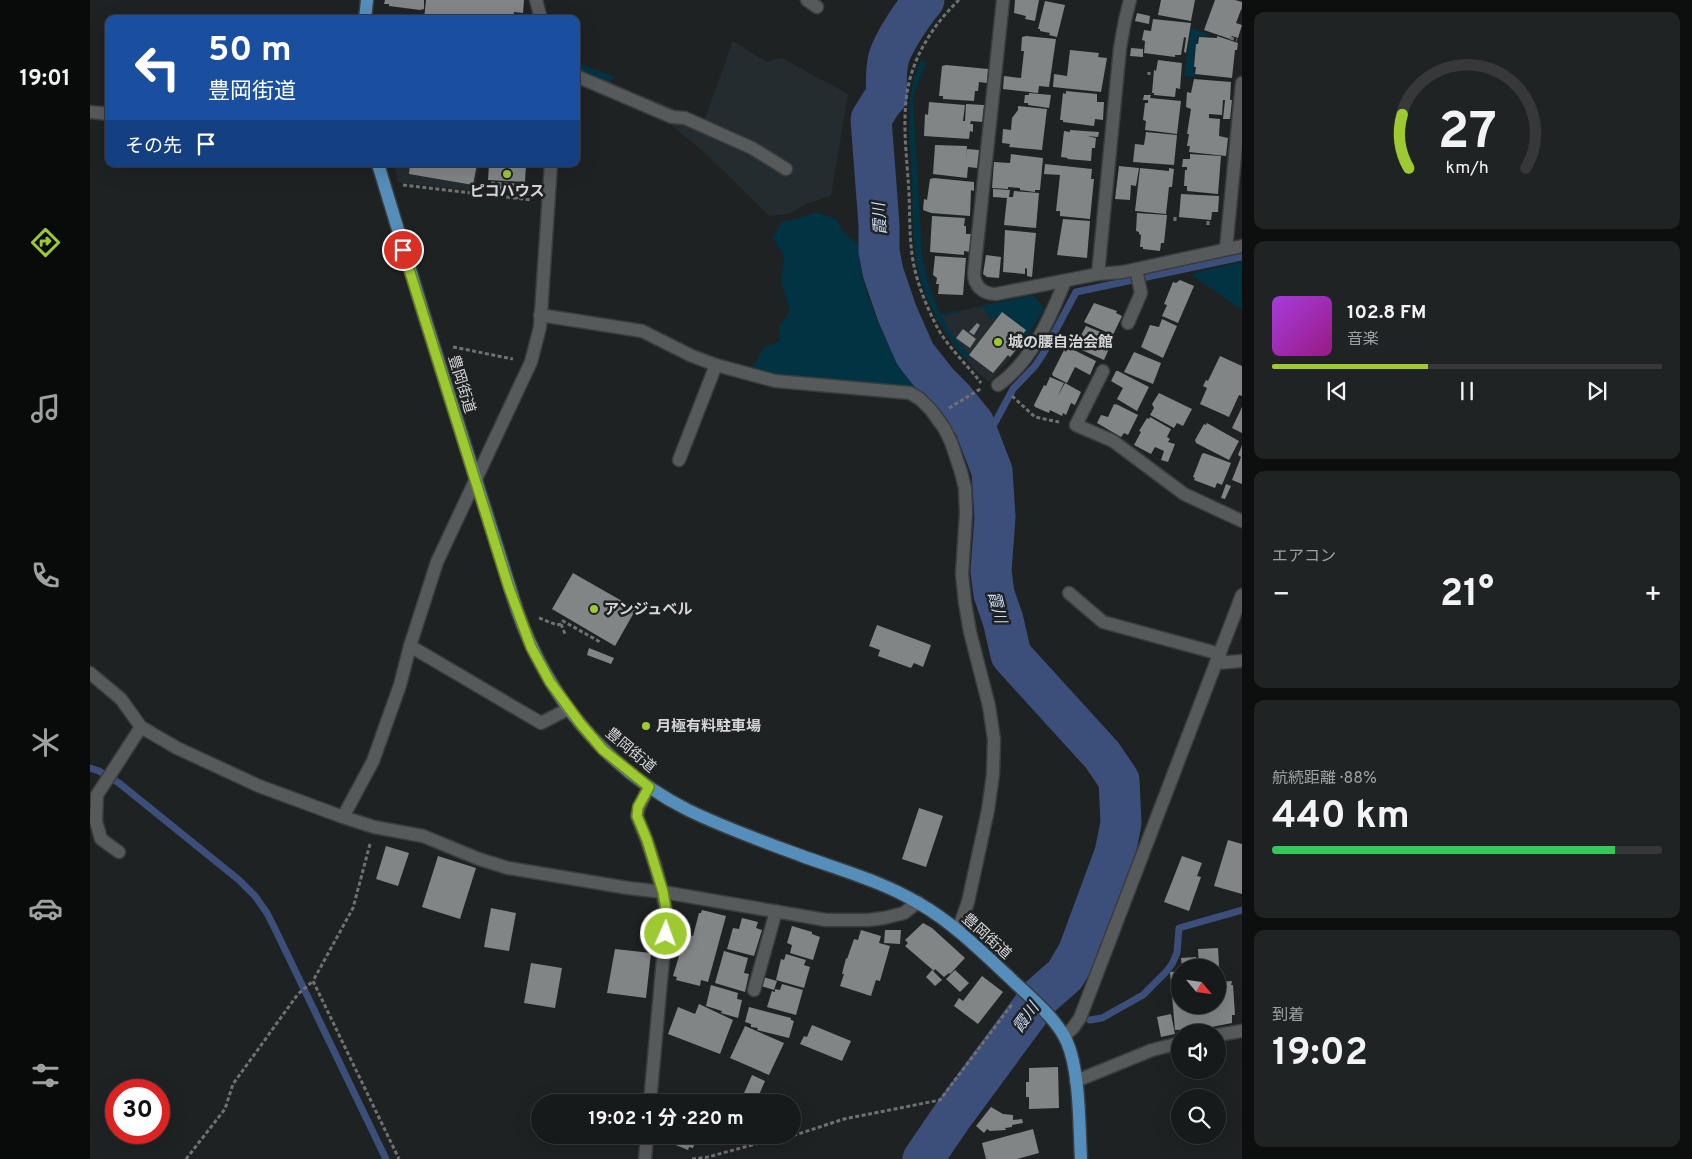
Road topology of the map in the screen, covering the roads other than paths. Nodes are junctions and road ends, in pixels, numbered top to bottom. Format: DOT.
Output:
graph roads {
  1 [pos="367,0"];
  2 [pos="536,0"];
  3 [pos="1003,0"];
  4 [pos="1130,0"];
  5 [pos="365,15"];
  6 [pos="540,15"];
  7 [pos="580,78"];
  8 [pos="1242,83"];
  9 [pos="90,112"];
  10 [pos="105,114"];
  11 [pos="379,167"];
  12 [pos="551,167"];
  13 [pos="786,169"];
  14 [pos="1242,246"];
  15 [pos="1226,249"];
  16 [pos="1098,274"];
  17 [pos="1138,278"];
  18 [pos="1065,281"];
  19 [pos="540,315"];
  20 [pos="1128,323"];
  21 [pos="716,365"];
  22 [pos="1103,371"];
  23 [pos="991,386"];
  24 [pos="679,460"];
  25 [pos="475,480"];
  26 [pos="1242,521"];
  27 [pos="1068,593"];
  28 [pos="1242,595"];
  29 [pos="410,646"];
  30 [pos="1218,658"];
  31 [pos="1242,661"];
  32 [pos="90,673"];
  33 [pos="568,709"];
  34 [pos="141,727"];
  35 [pos="649,787"];
  36 [pos="343,817"];
  37 [pos="119,852"];
  38 [pos="663,892"];
  39 [pos="918,902"];
  40 [pos="776,910"];
  41 [pos="958,930"];
  42 [pos="754,990"];
  43 [pos="1242,1031"];
  44 [pos="1226,1034"];
  45 [pos="1064,1036"];
  46 [pos="1171,1045"];
  47 [pos="1076,1080"];
  48 [pos="651,1094"];
  49 [pos="646,1144"];
  50 [pos="645,1159"];
  51 [pos="1081,1159"];
  1 -- 5 [label="main road"];
  2 -- 6 [label="street"];
  3 -- 18 [label="street"];
  4 -- 16 [label="street"];
  7 -- 13 [label="street"];
  8 -- 15 [label="street"];
  9 -- 10 [label="street"];
  11 -- 25 [label="main road, 豊岡街道"];
  12 -- 19 [label="street"];
  14 -- 15 [label="street"];
  15 -- 17 [label="street"];
  16 -- 17 [label="street"];
  16 -- 18 [label="street"];
  17 -- 20 [label="street"];
  18 -- 23 [label="street"];
  19 -- 21 [label="street"];
  19 -- 25 [label="street"];
  21 -- 24 [label="street"];
  21 -- 41 [label="street"];
  22 -- 26 [label="street"];
  25 -- 29 [label="street"];
  25 -- 33 [label="main road, 豊岡街道"];
  27 -- 30 [label="street"];
  28 -- 30 [label="street"];
  29 -- 33 [label="street"];
  29 -- 36 [label="street"];
  30 -- 31 [label="street"];
  30 -- 45 [label="street"];
  32 -- 34 [label="street"];
  33 -- 35 [label="main road, 豊岡街道"];
  34 -- 36 [label="street"];
  34 -- 37 [label="street"];
  35 -- 38 [label="street"];
  35 -- 39 [label="main road, 豊岡街道"];
  36 -- 38 [label="street"];
  38 -- 40 [label="street"];
  38 -- 48 [label="street"];
  39 -- 40 [label="street"];
  39 -- 41 [label="main road, 豊岡街道"];
  40 -- 42 [label="street"];
  41 -- 45 [label="main road, 豊岡街道"];
  43 -- 44 [label="street"];
  45 -- 47 [label="main road, 豊岡街道"];
  46 -- 47 [label="street"];
  47 -- 51 [label="main road, 豊岡街道"];
  49 -- 50 [label="street"];
}
